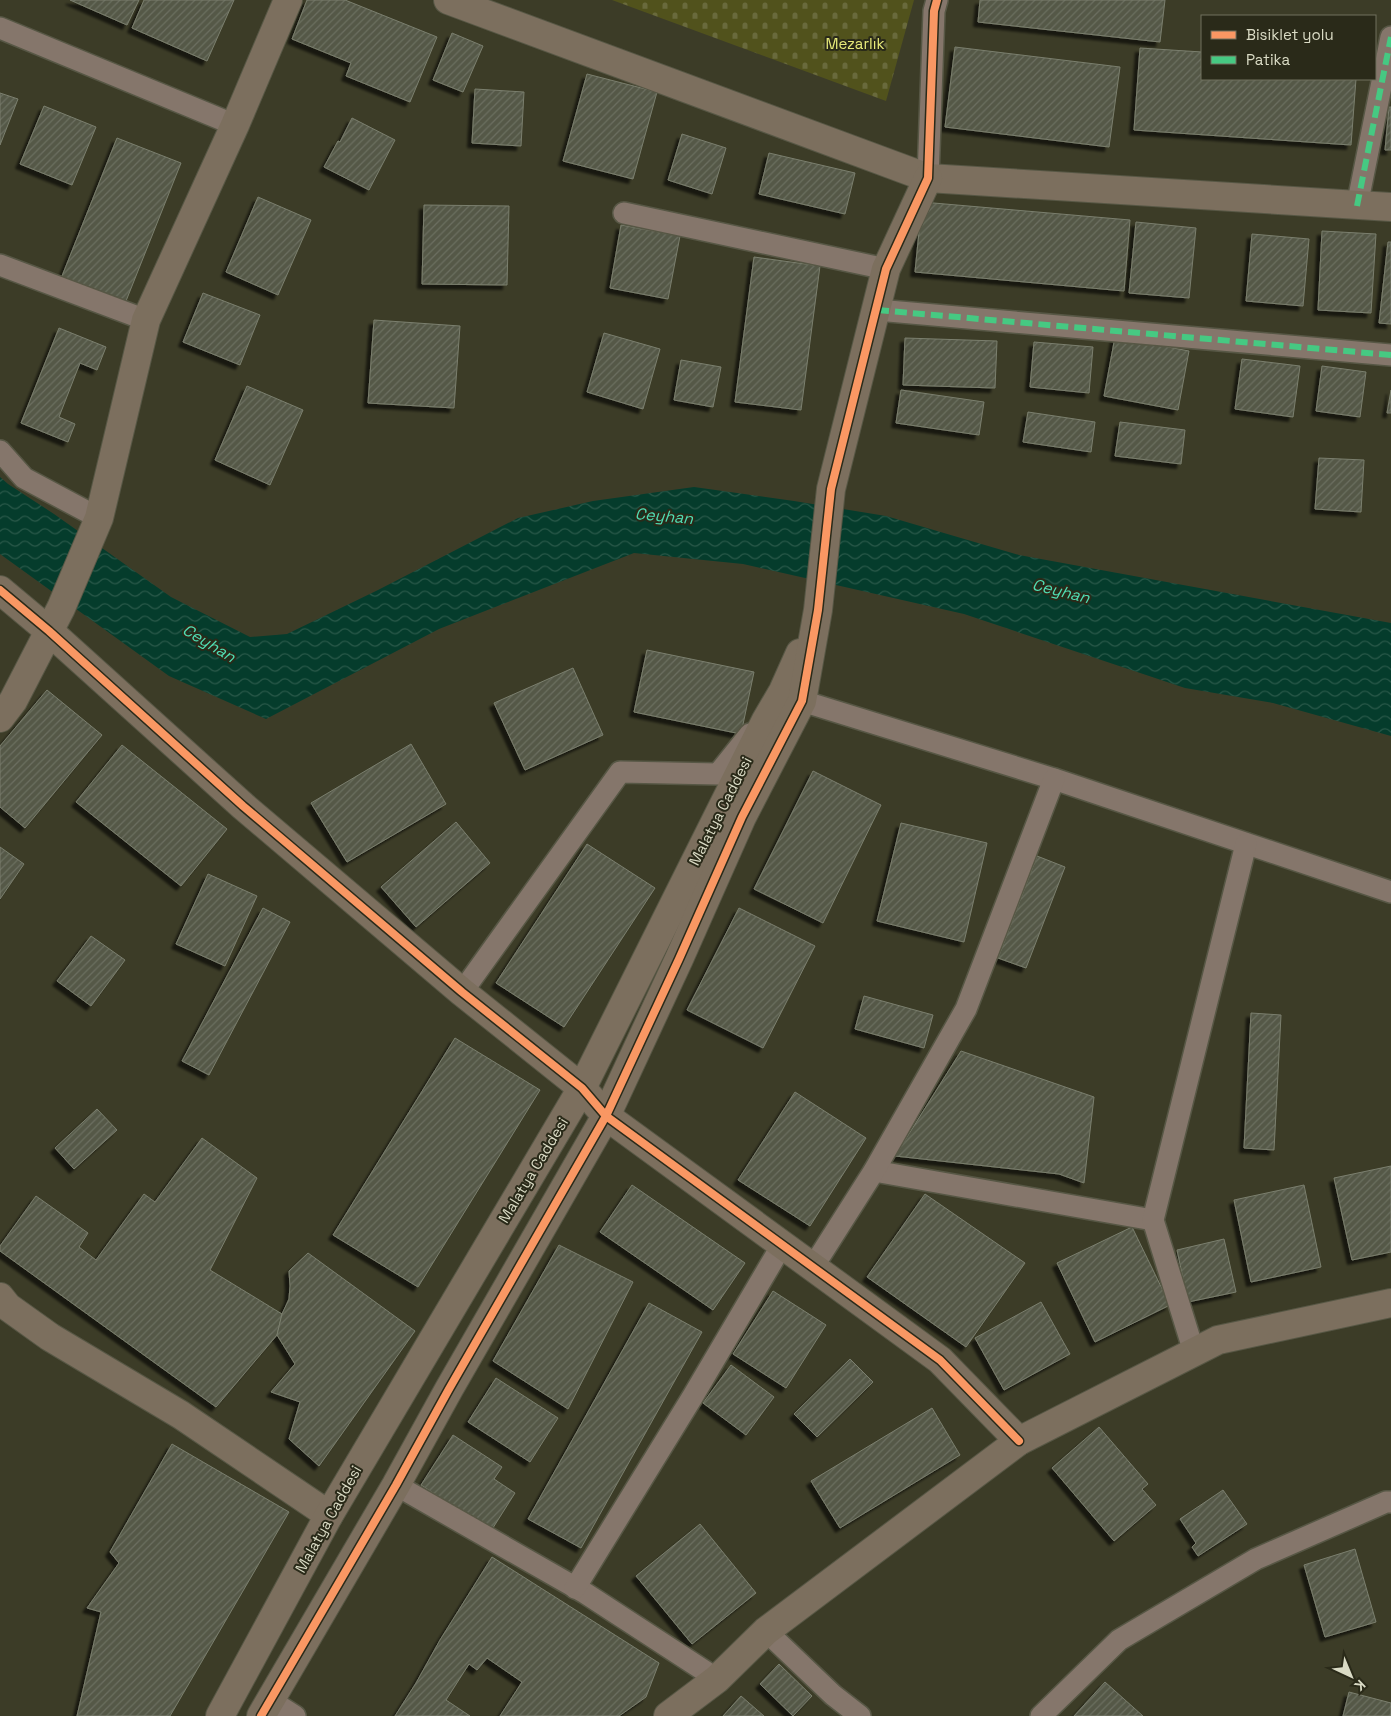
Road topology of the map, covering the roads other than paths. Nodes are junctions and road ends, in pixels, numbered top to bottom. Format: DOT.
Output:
graph roads {
  1 [pos="288,0"];
  2 [pos="448,0"];
  3 [pos="937,0"];
  4 [pos="0,28"];
  5 [pos="1391,37"];
  6 [pos="235,125"];
  7 [pos="928,178"];
  8 [pos="1357,206"];
  9 [pos="1391,207"];
  10 [pos="624,213"];
  11 [pos="0,265"];
  12 [pos="886,269"];
  13 [pos="877,310"];
  14 [pos="146,320"];
  15 [pos="1391,355"];
  16 [pos="0,451"];
  17 [pos="99,518"];
  18 [pos="0,590"];
  19 [pos="55,620"];
  20 [pos="793,696"];
  21 [pos="0,718"];
  22 [pos="1054,780"];
  23 [pos="1246,844"];
  24 [pos="1391,892"];
  25 [pos="462,992"];
  26 [pos="582,1088"];
  27 [pos="606,1116"];
  28 [pos="874,1171"];
  29 [pos="1153,1220"];
  30 [pos="782,1245"];
  31 [pos="813,1267"];
  32 [pos="1391,1303"];
  33 [pos="3,1308"];
  34 [pos="1194,1352"];
  35 [pos="1019,1441"];
  36 [pos="396,1485"];
  37 [pos="1391,1502"];
  38 [pos="329,1515"];
  39 [pos="575,1588"];
  40 [pos="766,1631"];
  41 [pos="717,1679"];
  42 [pos="266,1708"];
  43 [pos="220,1716"];
  44 [pos="295,1716"];
  45 [pos="668,1716"];
  46 [pos="860,1716"];
  47 [pos="1041,1716"];
  1 -- 6 [label="street"];
  2 -- 7 [label="street"];
  3 -- 7 [label="street"];
  4 -- 6 [label="street"];
  5 -- 8 [label="street"];
  6 -- 14 [label="street"];
  7 -- 8 [label="street"];
  7 -- 12 [label="street"];
  8 -- 9 [label="street"];
  10 -- 12 [label="street"];
  11 -- 14 [label="street"];
  12 -- 13 [label="street"];
  13 -- 15 [label="street"];
  13 -- 20 [label="street"];
  14 -- 17 [label="street"];
  16 -- 17 [label="street"];
  17 -- 19 [label="street"];
  18 -- 19 [label="street"];
  19 -- 21 [label="street"];
  19 -- 25 [label="street"];
  20 -- 22 [label="street"];
  20 -- 25 [label="street"];
  20 -- 26 [label="street, Malatya Caddesi"];
  20 -- 27 [label="street"];
  22 -- 23 [label="street"];
  22 -- 28 [label="street"];
  23 -- 24 [label="street"];
  23 -- 29 [label="street"];
  25 -- 26 [label="street"];
  26 -- 27 [label="street"];
  26 -- 38 [label="street, Malatya Caddesi"];
  27 -- 30 [label="street"];
  27 -- 36 [label="street"];
  28 -- 29 [label="street"];
  28 -- 31 [label="street"];
  29 -- 34 [label="street"];
  30 -- 31 [label="street"];
  30 -- 39 [label="street"];
  31 -- 35 [label="street"];
  32 -- 34 [label="street"];
  33 -- 38 [label="street"];
  34 -- 35 [label="street"];
  35 -- 40 [label="street"];
  36 -- 39 [label="street"];
  36 -- 42 [label="street"];
  37 -- 47 [label="street"];
  38 -- 43 [label="street, Malatya Caddesi"];
  39 -- 41 [label="street"];
  40 -- 41 [label="street"];
  40 -- 46 [label="street"];
  41 -- 45 [label="street"];
  42 -- 44 [label="street"];
}
